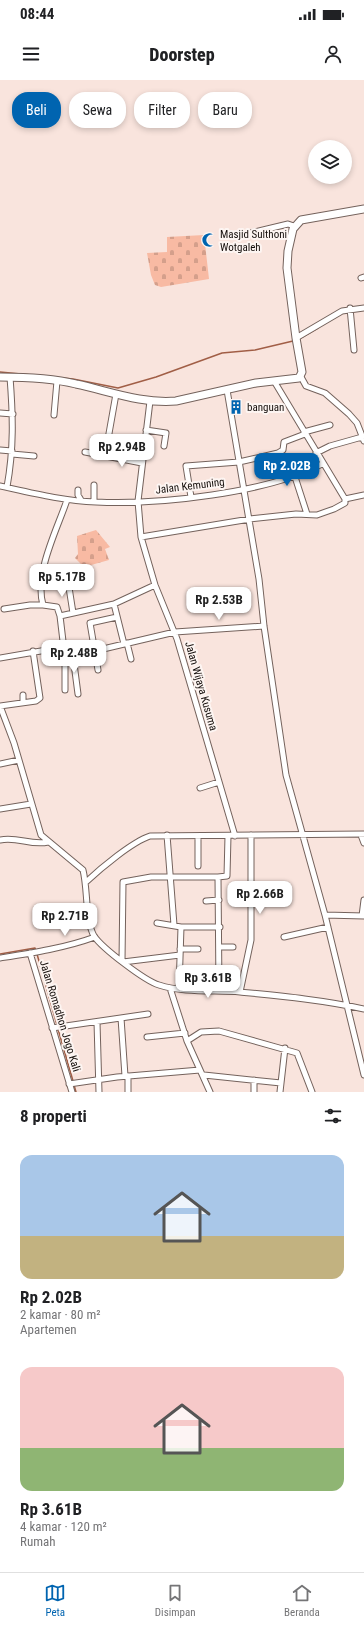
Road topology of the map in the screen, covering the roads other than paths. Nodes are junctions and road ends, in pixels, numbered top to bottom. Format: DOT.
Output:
graph roads {
  1 [pos="364,209"];
  2 [pos="294,226"];
  3 [pos="238,236"];
  4 [pos="364,308"];
  5 [pos="350,310"];
  6 [pos="296,340"];
  7 [pos="354,350"];
  8 [pos="0,377"];
  9 [pos="10,377"];
  10 [pos="301,377"];
  11 [pos="57,381"];
  12 [pos="274,382"];
  13 [pos="227,390"];
  14 [pos="116,394"];
  15 [pos="150,401"];
  16 [pos="0,413"];
  17 [pos="13,414"];
  18 [pos="54,415"];
  19 [pos="330,425"];
  20 [pos="146,430"];
  21 [pos="305,433"];
  22 [pos="363,439"];
  23 [pos="164,446"];
  24 [pos="0,450"];
  25 [pos="12,452"];
  26 [pos="85,452"];
  27 [pos="316,453"];
  28 [pos="34,456"];
  29 [pos="105,456"];
  30 [pos="239,462"];
  31 [pos="142,463"];
  32 [pos="322,464"];
  33 [pos="295,477"];
  34 [pos="94,485"];
  35 [pos="0,486"];
  36 [pos="6,487"];
  37 [pos="244,489"];
  38 [pos="78,490"];
  39 [pos="364,495"];
  40 [pos="191,497"];
  41 [pos="345,499"];
  42 [pos="67,500"];
  43 [pos="81,500"];
  44 [pos="138,501"];
  45 [pos="94,502"];
  46 [pos="307,514"];
  47 [pos="250,519"];
  48 [pos="141,537"];
  49 [pos="68,580"];
  50 [pos="155,585"];
  51 [pos="114,604"];
  52 [pos="43,605"];
  53 [pos="4,609"];
  54 [pos="73,613"];
  55 [pos="60,616"];
  56 [pos="117,617"];
  57 [pos="264,626"];
  58 [pos="175,632"];
  59 [pos="125,644"];
  60 [pos="64,647"];
  61 [pos="33,651"];
  62 [pos="94,651"];
  63 [pos="73,656"];
  64 [pos="0,658"];
  65 [pos="65,658"];
  66 [pos="131,659"];
  67 [pos="98,670"];
  68 [pos="65,690"];
  69 [pos="78,694"];
  70 [pos="23,695"];
  71 [pos="23,702"];
  72 [pos="0,706"];
  73 [pos="19,760"];
  74 [pos="0,764"];
  75 [pos="219,782"];
  76 [pos="200,788"];
  77 [pos="31,804"];
  78 [pos="0,809"];
  79 [pos="301,834"];
  80 [pos="167,835"];
  81 [pos="251,835"];
  82 [pos="362,835"];
  83 [pos="228,836"];
  84 [pos="235,836"];
  85 [pos="198,837"];
  86 [pos="0,840"];
  87 [pos="48,842"];
  88 [pos="364,843"];
  89 [pos="198,866"];
  90 [pos="83,870"];
  91 [pos="95,873"];
  92 [pos="170,877"];
  93 [pos="218,877"];
  94 [pos="86,882"];
  95 [pos="219,900"];
  96 [pos="364,900"];
  97 [pos="206,901"];
  98 [pos="325,915"];
  99 [pos="363,916"];
  100 [pos="157,923"];
  101 [pos="174,925"];
  102 [pos="181,927"];
  103 [pos="220,927"];
  104 [pos="328,927"];
  105 [pos="95,937"];
  106 [pos="284,937"];
  107 [pos="220,947"];
  108 [pos="233,947"];
  109 [pos="180,949"];
  110 [pos="198,949"];
  111 [pos="35,952"];
  112 [pos="180,956"];
  113 [pos="0,958"];
  114 [pos="123,962"];
  115 [pos="170,988"];
  116 [pos="179,989"];
  117 [pos="219,991"];
  118 [pos="240,992"];
  119 [pos="346,1004"];
  120 [pos="364,1008"];
  121 [pos="148,1014"];
  122 [pos="121,1018"];
  123 [pos="97,1022"];
  124 [pos="56,1027"];
  125 [pos="185,1034"];
  126 [pos="148,1037"];
  127 [pos="187,1041"];
  128 [pos="285,1048"];
  129 [pos="202,1072"];
  130 [pos="364,1075"];
  131 [pos="126,1076"];
  132 [pos="99,1079"];
  133 [pos="254,1080"];
  134 [pos="281,1083"];
  135 [pos="72,1084"];
  136 [pos="72,1092"];
  137 [pos="99,1092"];
  138 [pos="128,1092"];
  139 [pos="210,1092"];
  140 [pos="254,1092"];
  141 [pos="280,1092"];
  142 [pos="312,1092"];
  1 -- 2 [label="main road"];
  2 -- 3 [label="street"];
  2 -- 6 [label="main road"];
  4 -- 5 [label="street"];
  5 -- 6 [label="street"];
  5 -- 7 [label="street"];
  6 -- 10 [label="main road"];
  8 -- 9 [label="main road"];
  9 -- 11 [label="main road"];
  9 -- 17 [label="street"];
  10 -- 12 [label="main road"];
  10 -- 22 [label="street"];
  11 -- 14 [label="main road"];
  11 -- 18 [label="street"];
  12 -- 13 [label="main road"];
  12 -- 21 [label="street"];
  13 -- 15 [label="main road"];
  13 -- 30 [label="street"];
  14 -- 15 [label="main road"];
  14 -- 29 [label="street"];
  15 -- 20 [label="street, Jalan Wijaya Kusuma"];
  16 -- 17 [label="street"];
  17 -- 25 [label="street"];
  19 -- 21 [label="street"];
  20 -- 23 [label="street"];
  20 -- 31 [label="street, Jalan Wijaya Kusuma"];
  21 -- 27 [label="street"];
  21 -- 30 [label="street"];
  22 -- 27 [label="street"];
  24 -- 25 [label="street"];
  25 -- 28 [label="street"];
  25 -- 36 [label="street"];
  26 -- 29 [label="street"];
  27 -- 32 [label="street"];
  29 -- 31 [label="street"];
  30 -- 37 [label="street"];
  30 -- 40 [label="street"];
  31 -- 44 [label="street, Jalan Wijaya Kusuma"];
  32 -- 33 [label="street, Jalan Kemuning"];
  32 -- 41 [label="street"];
  33 -- 37 [label="street, Jalan Kemuning"];
  33 -- 46 [label="street"];
  34 -- 45 [label="street"];
  35 -- 36 [label="street, Jalan Kemuning"];
  36 -- 42 [label="street, Jalan Kemuning"];
  37 -- 40 [label="street, Jalan Kemuning"];
  37 -- 47 [label="street"];
  38 -- 43 [label="street"];
  39 -- 41 [label="street"];
  40 -- 44 [label="street, Jalan Kemuning"];
  41 -- 46 [label="street"];
  42 -- 43 [label="street, Jalan Kemuning"];
  42 -- 52 [label="street"];
  43 -- 45 [label="street, Jalan Kemuning"];
  44 -- 45 [label="street, Jalan Kemuning"];
  44 -- 48 [label="street, Jalan Wijaya Kusuma"];
  46 -- 47 [label="street"];
  47 -- 48 [label="street"];
  47 -- 57 [label="street"];
  48 -- 50 [label="street, Jalan Wijaya Kusuma"];
  49 -- 54 [label="street"];
  50 -- 51 [label="street"];
  50 -- 58 [label="street, Jalan Wijaya Kusuma"];
  51 -- 54 [label="street"];
  51 -- 56 [label="street"];
  52 -- 53 [label="street"];
  52 -- 55 [label="street"];
  54 -- 55 [label="street"];
  55 -- 60 [label="street"];
  56 -- 59 [label="street"];
  56 -- 62 [label="street"];
  57 -- 58 [label="street"];
  57 -- 79 [label="street"];
  58 -- 59 [label="street"];
  58 -- 75 [label="street, Jalan Wijaya Kusuma"];
  59 -- 62 [label="street"];
  59 -- 66 [label="street"];
  60 -- 61 [label="street"];
  60 -- 65 [label="street"];
  61 -- 64 [label="street"];
  61 -- 71 [label="street"];
  62 -- 63 [label="street"];
  62 -- 67 [label="street"];
  63 -- 65 [label="street"];
  63 -- 69 [label="street"];
  65 -- 68 [label="street"];
  70 -- 71 [label="street"];
  71 -- 72 [label="street"];
  72 -- 73 [label="street"];
  73 -- 74 [label="street"];
  73 -- 77 [label="street"];
  75 -- 76 [label="street"];
  75 -- 84 [label="street, Jalan Wijaya Kusuma"];
  77 -- 78 [label="street"];
  77 -- 87 [label="street"];
  79 -- 81 [label="street"];
  79 -- 82 [label="street"];
  79 -- 98 [label="street"];
  80 -- 85 [label="street"];
  80 -- 91 [label="street"];
  80 -- 92 [label="street"];
  81 -- 84 [label="street"];
  81 -- 118 [label="street"];
  82 -- 88 [label="street"];
  83 -- 84 [label="street"];
  83 -- 85 [label="street"];
  83 -- 93 [label="street"];
  85 -- 89 [label="street"];
  86 -- 87 [label="street"];
  87 -- 90 [label="street"];
  90 -- 91 [label="street"];
  90 -- 94 [label="street"];
  91 -- 94 [label="street"];
  92 -- 93 [label="street"];
  92 -- 101 [label="street"];
  92 -- 114 [label="street"];
  93 -- 95 [label="street"];
  94 -- 105 [label="street"];
  95 -- 97 [label="street"];
  95 -- 103 [label="street"];
  96 -- 99 [label="street"];
  98 -- 99 [label="street"];
  98 -- 104 [label="street"];
  100 -- 101 [label="street"];
  101 -- 102 [label="street"];
  102 -- 103 [label="street"];
  102 -- 109 [label="street"];
  103 -- 107 [label="street"];
  104 -- 106 [label="street"];
  104 -- 119 [label="street"];
  105 -- 111 [label="street"];
  105 -- 114 [label="street"];
  107 -- 108 [label="street"];
  107 -- 117 [label="street"];
  109 -- 110 [label="street"];
  109 -- 112 [label="street"];
  111 -- 113 [label="street, Jalan Romadhon Jogo Kali"];
  111 -- 124 [label="street, Jalan Romadhon Jogo Kali"];
  112 -- 114 [label="street"];
  112 -- 116 [label="street"];
  114 -- 115 [label="street"];
  115 -- 116 [label="street"];
  115 -- 125 [label="street"];
  116 -- 117 [label="street"];
  117 -- 118 [label="street"];
  118 -- 119 [label="street"];
  119 -- 120 [label="street"];
  119 -- 130 [label="street"];
  121 -- 122 [label="street"];
  122 -- 123 [label="street"];
  122 -- 131 [label="street"];
  123 -- 124 [label="street"];
  123 -- 132 [label="street"];
  124 -- 135 [label="street, Jalan Romadhon Jogo Kali"];
  125 -- 126 [label="street"];
  125 -- 127 [label="street"];
  127 -- 128 [label="street"];
  127 -- 129 [label="street"];
  128 -- 134 [label="street"];
  128 -- 142 [label="street"];
  129 -- 131 [label="street"];
  129 -- 133 [label="street"];
  129 -- 139 [label="street"];
  131 -- 132 [label="street"];
  131 -- 138 [label="street"];
  132 -- 135 [label="street"];
  132 -- 137 [label="street"];
  133 -- 134 [label="street"];
  133 -- 140 [label="street"];
  134 -- 141 [label="street"];
  135 -- 136 [label="street, Jalan Romadhon Jogo Kali"];
}
